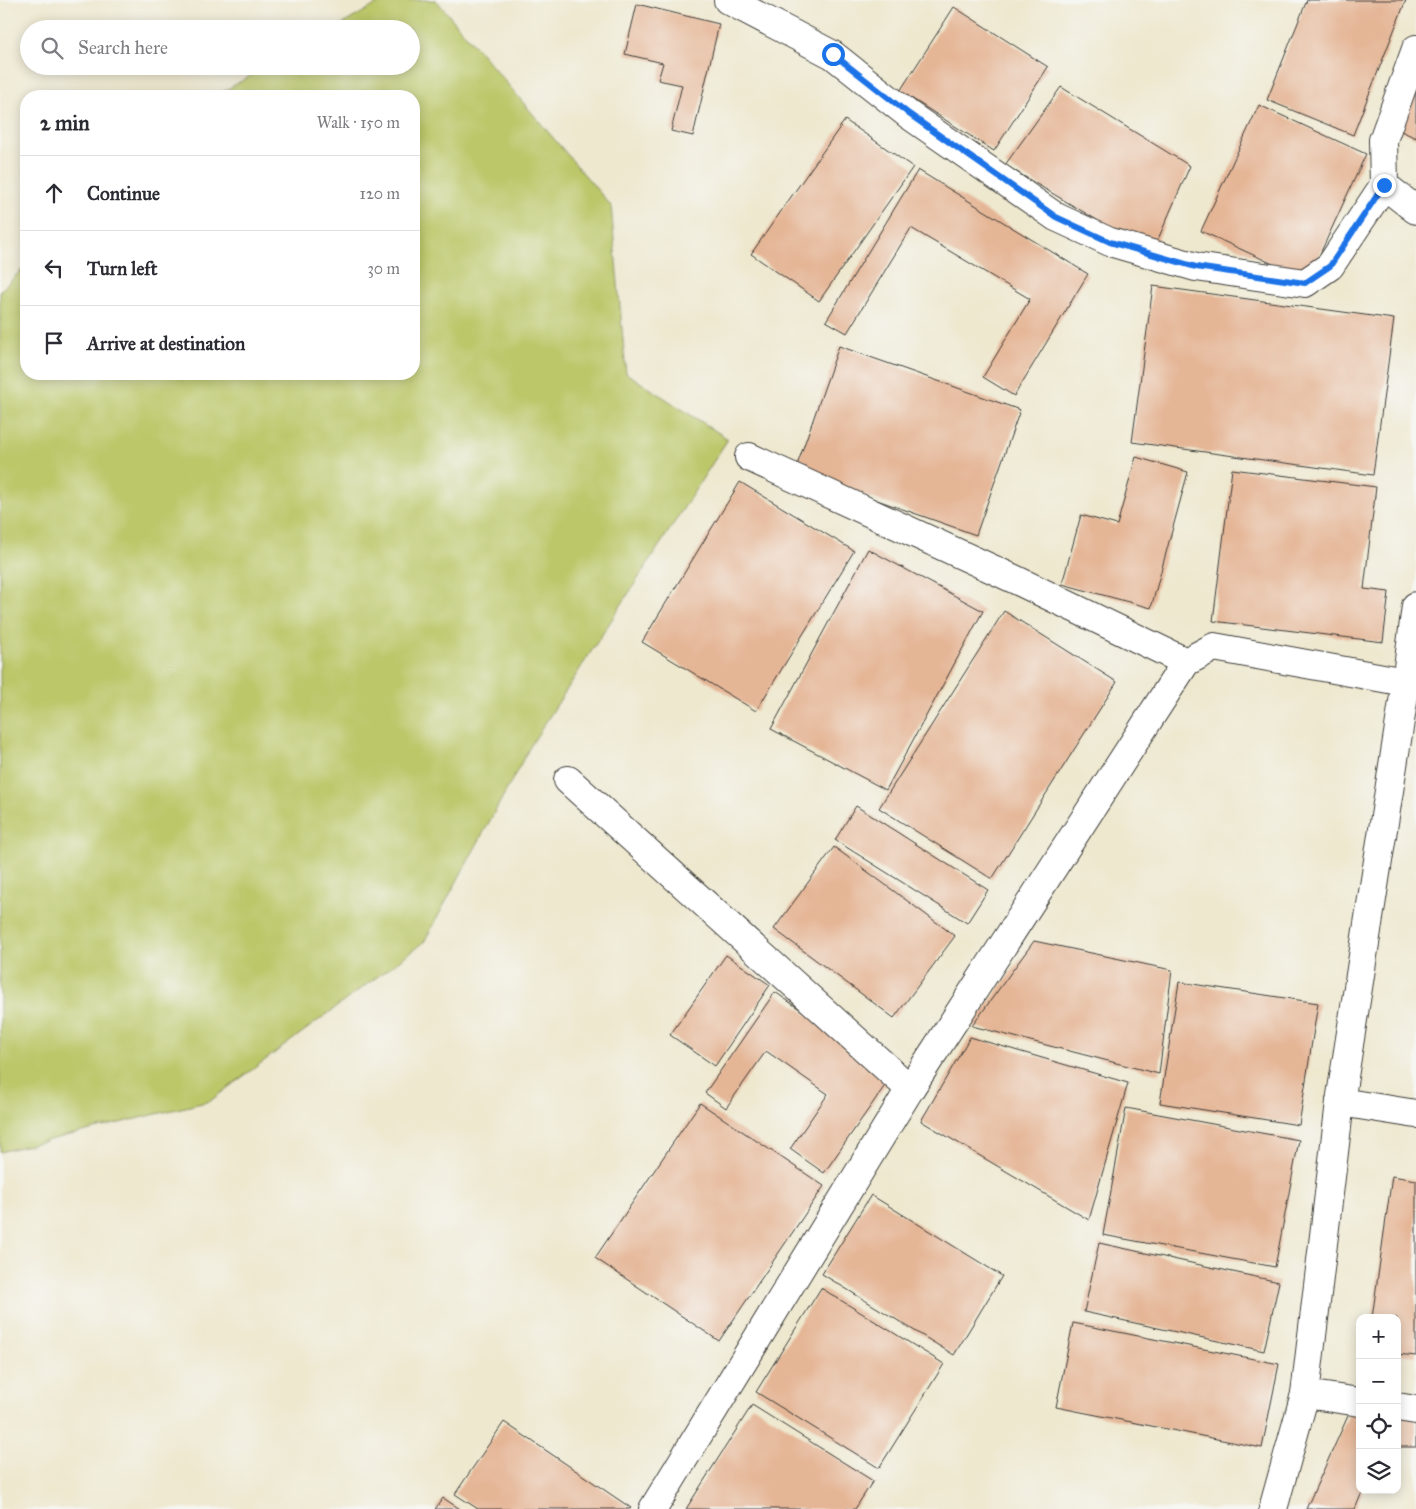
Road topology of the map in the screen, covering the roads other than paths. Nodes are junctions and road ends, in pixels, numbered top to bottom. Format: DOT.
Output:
graph roads {
  1 [pos="728,0"];
  2 [pos="1416,48"];
  3 [pos="1384,185"];
  4 [pos="1416,210"];
  5 [pos="749,457"];
  6 [pos="1416,606"];
  7 [pos="1186,662"];
  8 [pos="1411,684"];
  9 [pos="568,780"];
  10 [pos="910,1089"];
  11 [pos="1340,1102"];
  12 [pos="1416,1114"];
  13 [pos="1305,1394"];
  14 [pos="1356,1401"];
  15 [pos="1401,1408"];
  16 [pos="1416,1410"];
  17 [pos="653,1509"];
  18 [pos="1273,1509"];
  1 -- 3 [label="street"];
  2 -- 3 [label="street"];
  3 -- 4 [label="street"];
  5 -- 7 [label="street"];
  6 -- 8 [label="street"];
  7 -- 8 [label="street"];
  7 -- 10 [label="street"];
  8 -- 11 [label="street"];
  9 -- 10 [label="street"];
  10 -- 17 [label="street"];
  11 -- 12 [label="street"];
  11 -- 13 [label="street"];
  13 -- 14 [label="street"];
  13 -- 18 [label="street"];
  15 -- 16 [label="street"];
}
